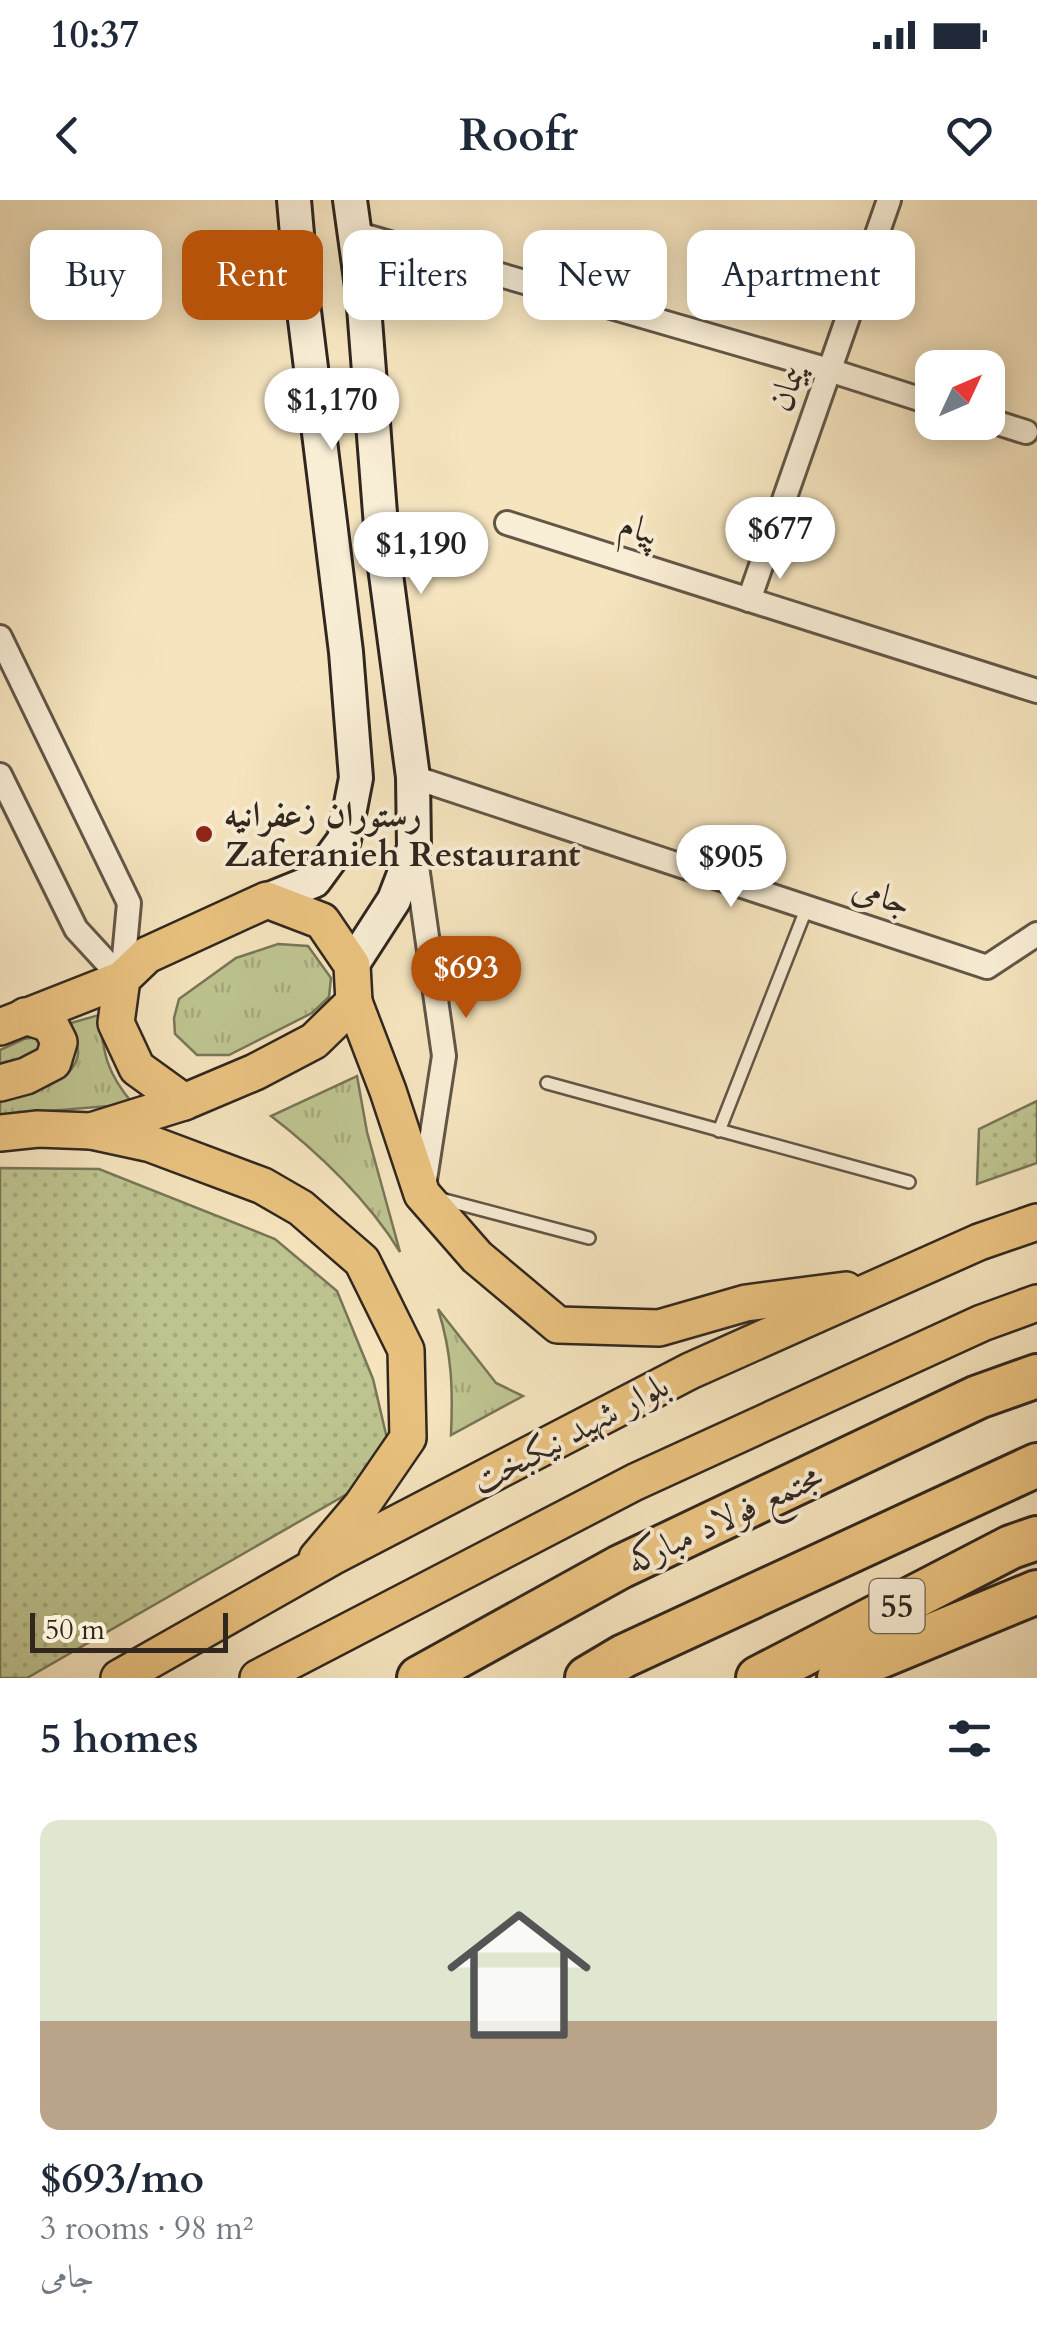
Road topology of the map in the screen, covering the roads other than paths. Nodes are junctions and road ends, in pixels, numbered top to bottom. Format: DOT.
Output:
graph roads {
  1 [pos="294,200"];
  2 [pos="350,200"];
  3 [pos="889,200"];
  4 [pos="354,230"];
  5 [pos="503,276"];
  6 [pos="365,320"];
  7 [pos="829,370"];
  8 [pos="915,398"];
  9 [pos="316,403"];
  10 [pos="372,414"];
  11 [pos="1005,425"];
  12 [pos="1026,432"];
  13 [pos="328,505"];
  14 [pos="380,518"];
  15 [pos="507,523"];
  16 [pos="749,600"];
  17 [pos="0,637"];
  18 [pos="1037,691"];
  19 [pos="0,775"];
  20 [pos="413,777"];
  21 [pos="414,848"];
  22 [pos="267,900"];
  23 [pos="807,907"];
  24 [pos="1037,934"];
  25 [pos="352,966"];
  26 [pos="122,979"];
  27 [pos="354,1002"];
  28 [pos="12,1022"];
  29 [pos="546,1082"];
  30 [pos="0,1083"];
  31 [pos="184,1102"];
  32 [pos="91,1130"];
  33 [pos="720,1130"];
  34 [pos="0,1133"];
  35 [pos="908,1182"];
  36 [pos="422,1194"];
  37 [pos="1037,1222"];
  38 [pos="588,1238"];
  39 [pos="882,1285"];
  40 [pos="1037,1303"];
  41 [pos="1037,1376"];
  42 [pos="1037,1465"];
  43 [pos="1037,1538"];
  44 [pos="304,1573"];
  45 [pos="1037,1592"];
  46 [pos="119,1678"];
  47 [pos="258,1678"];
  48 [pos="420,1678"];
  49 [pos="587,1678"];
  50 [pos="758,1678"];
  51 [pos="839,1678"];
  1 -- 9 [label="street"];
  2 -- 4 [label="street"];
  3 -- 7 [label="street, پیمان"];
  5 -- 7 [label="street"];
  6 -- 10 [label="street"];
  7 -- 8 [label="street"];
  7 -- 16 [label="street, پیمان"];
  9 -- 10 [label="street"];
  9 -- 13 [label="street"];
  10 -- 14 [label="street"];
  11 -- 12 [label="street"];
  13 -- 14 [label="street"];
  13 -- 22 [label="street"];
  14 -- 20 [label="street"];
  15 -- 16 [label="street, پیام"];
  16 -- 18 [label="street, پیام"];
  17 -- 26 [label="street"];
  19 -- 26 [label="street"];
  20 -- 21 [label="street"];
  20 -- 23 [label="street, جامی"];
  21 -- 25 [label="street"];
  21 -- 36 [label="street"];
  22 -- 25 [label="main road"];
  22 -- 26 [label="main road"];
  23 -- 24 [label="street, جامی"];
  23 -- 33 [label="lane"];
  25 -- 27 [label="main road"];
  26 -- 28 [label="main road"];
  26 -- 31 [label="main road"];
  27 -- 31 [label="main road"];
  27 -- 36 [label="main road"];
  28 -- 30 [label="main road"];
  29 -- 33 [label="lane"];
  31 -- 32 [label="main road"];
  32 -- 34 [label="main road"];
  32 -- 44 [label="main road"];
  33 -- 35 [label="lane"];
  36 -- 38 [label="lane"];
  36 -- 39 [label="main road"];
  37 -- 39 [label="main road, بلوار شهید نیکبخت"];
  39 -- 44 [label="main road, بلوار شهید نیکبخت"];
  40 -- 47 [label="main road, بلوار شهید نیکبخت"];
  41 -- 48 [label="highway, مجتمع فولاد مبارکه"];
  42 -- 49 [label="highway"];
  43 -- 50 [label="highway, 55"];
  44 -- 46 [label="main road, بلوار شهید نیکبخت"];
  45 -- 51 [label="highway, 55"];
}
